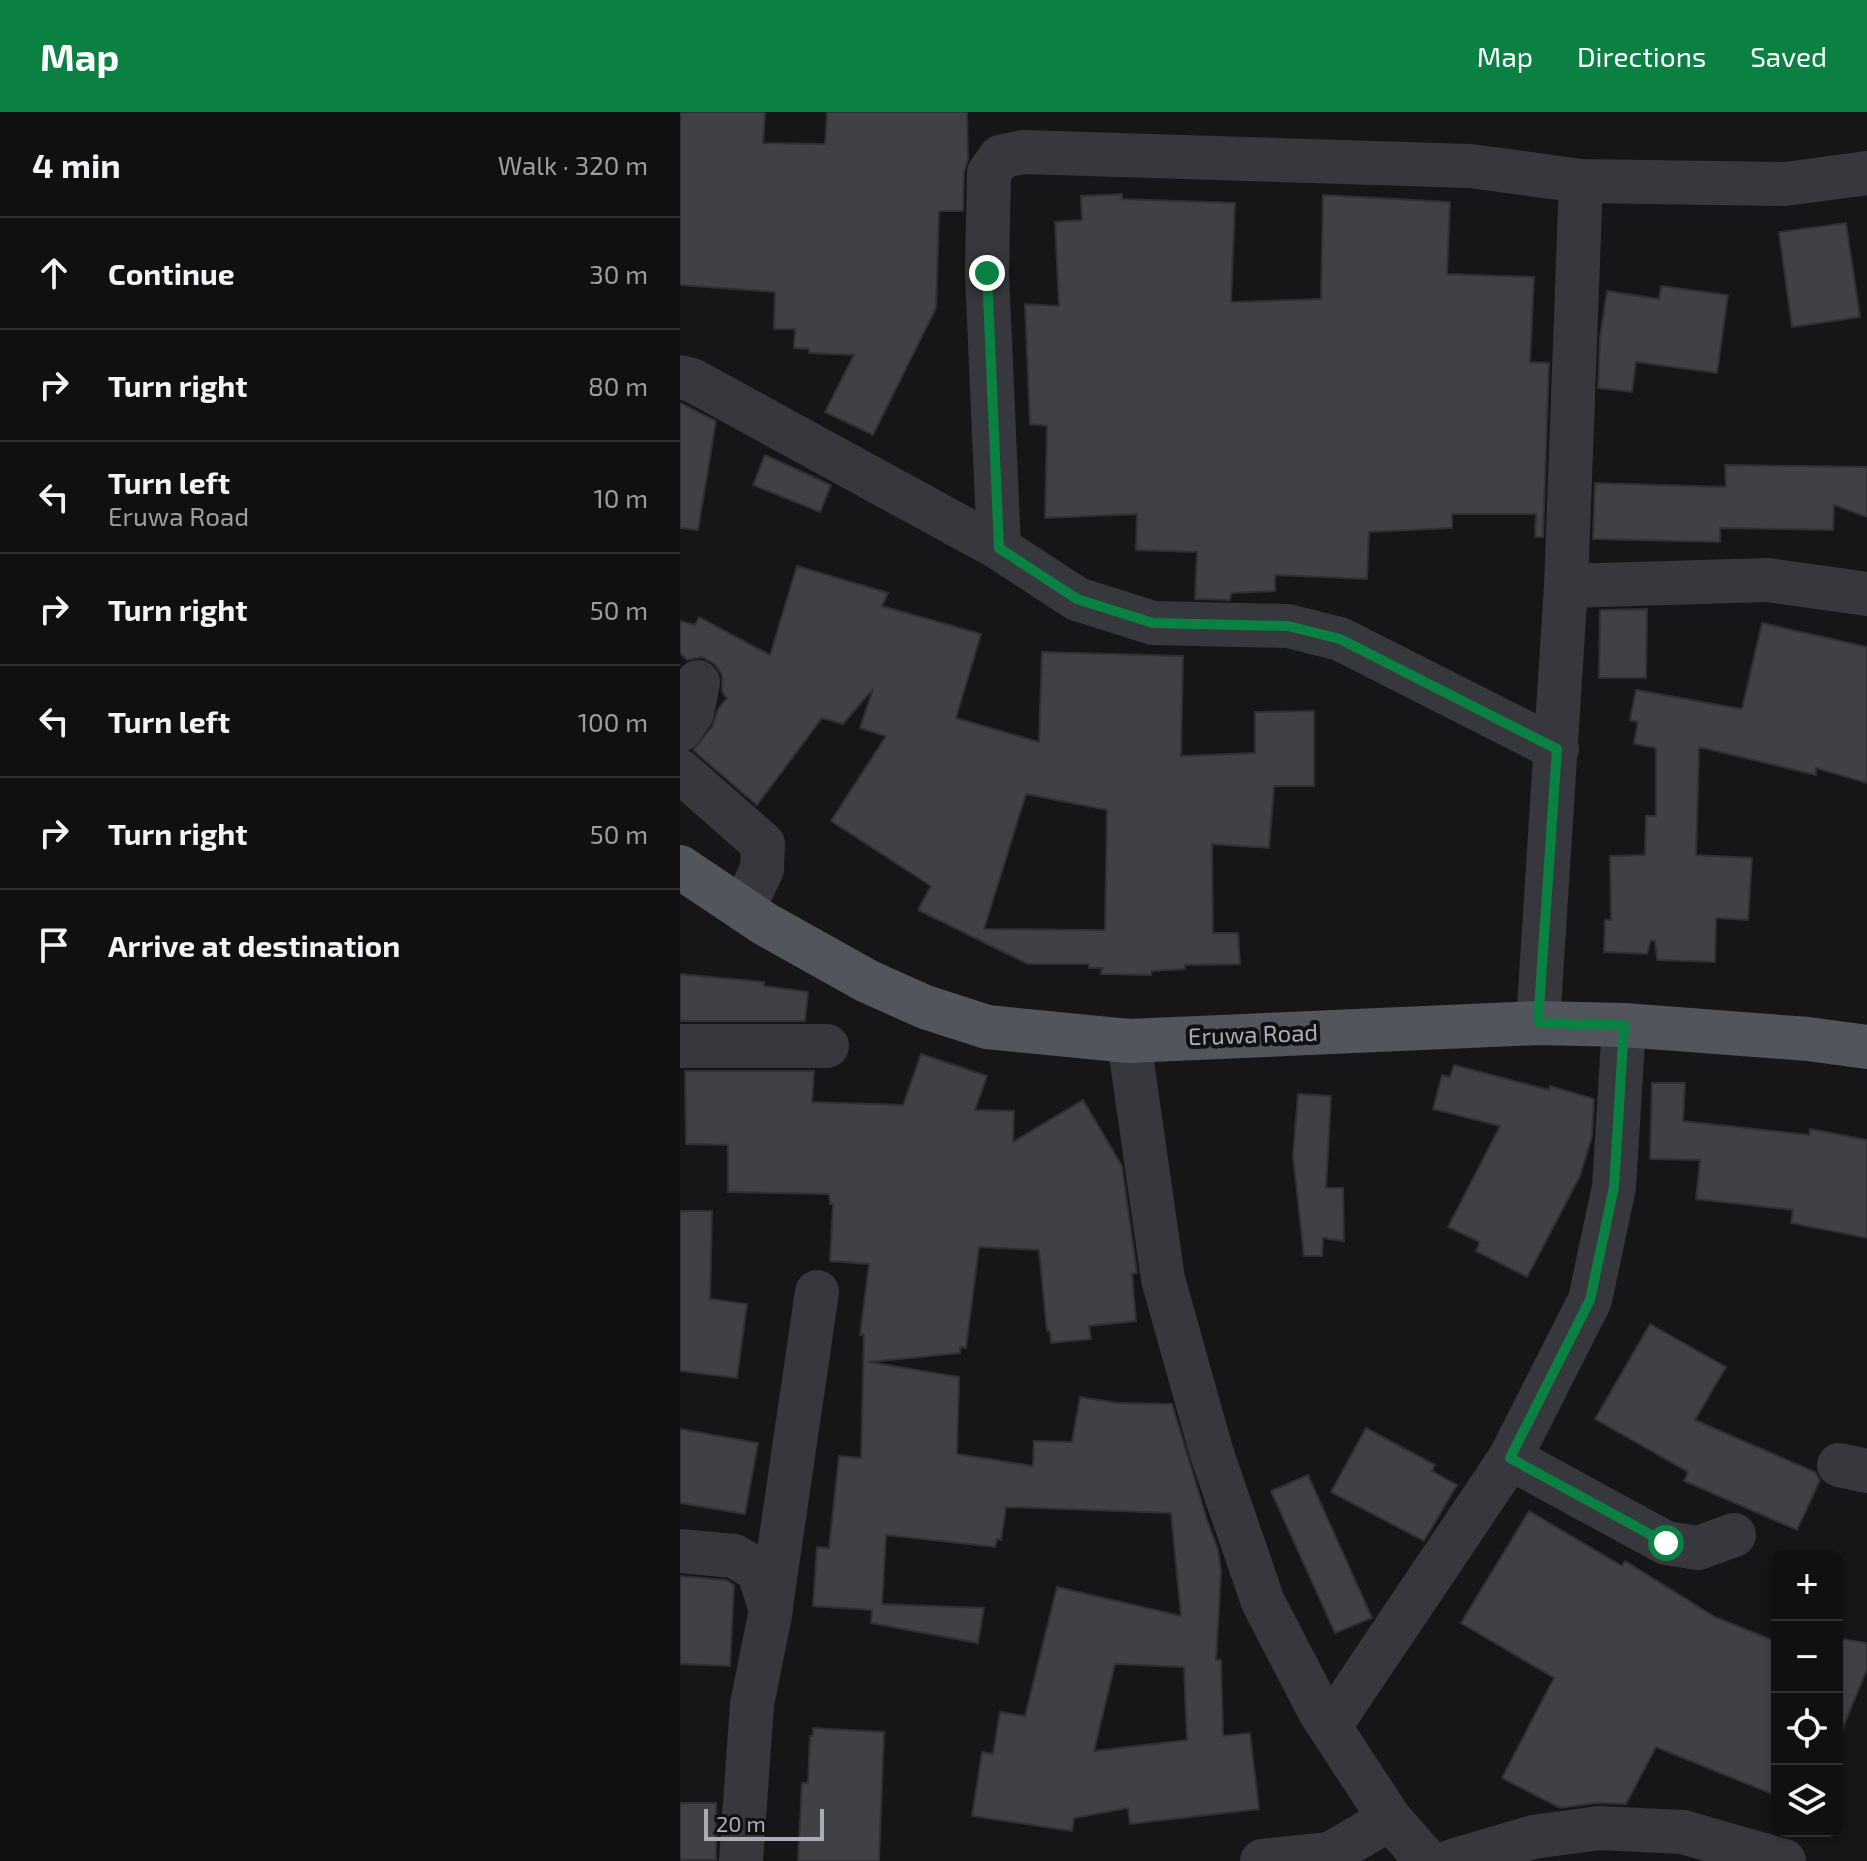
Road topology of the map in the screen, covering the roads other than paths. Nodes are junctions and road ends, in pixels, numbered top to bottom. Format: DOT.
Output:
graph roads {
  1 [pos="1867,173"];
  2 [pos="1581,181"];
  3 [pos="680,377"];
  4 [pos="999,548"];
  5 [pos="1566,586"];
  6 [pos="1867,594"];
  7 [pos="698,682"];
  8 [pos="680,730"];
  9 [pos="1557,749"];
  10 [pos="680,771"];
  11 [pos="680,867"];
  12 [pos="743,909"];
  13 [pos="1538,1023"];
  14 [pos="1624,1025"];
  15 [pos="1129,1041"];
  16 [pos="680,1046"];
  17 [pos="827,1046"];
  18 [pos="1867,1047"];
  19 [pos="817,1292"];
  20 [pos="1510,1458"];
  21 [pos="1734,1535"];
  22 [pos="680,1551"];
  23 [pos="771,1610"];
  24 [pos="1330,1726"];
  25 [pos="1390,1819"];
  26 [pos="1330,1857"];
  27 [pos="741,1861"];
  28 [pos="1262,1861"];
  29 [pos="1427,1861"];
  30 [pos="1452,1861"];
  31 [pos="1784,1861"];
  1 -- 2 [label="street"];
  2 -- 4 [label="street"];
  2 -- 5 [label="street"];
  3 -- 4 [label="street"];
  4 -- 9 [label="street"];
  5 -- 6 [label="street"];
  5 -- 9 [label="street"];
  7 -- 8 [label="street"];
  9 -- 13 [label="street"];
  10 -- 12 [label="street"];
  11 -- 12 [label="main road, Eruwa Road"];
  12 -- 15 [label="main road, Eruwa Road"];
  13 -- 14 [label="main road, Eruwa Road"];
  13 -- 15 [label="main road, Eruwa Road"];
  14 -- 18 [label="main road, Eruwa Road"];
  14 -- 20 [label="street"];
  15 -- 24 [label="street"];
  16 -- 17 [label="street"];
  19 -- 23 [label="street"];
  20 -- 21 [label="street"];
  20 -- 24 [label="street"];
  22 -- 23 [label="street"];
  23 -- 27 [label="street"];
  24 -- 25 [label="street"];
  25 -- 26 [label="street"];
  25 -- 29 [label="street"];
  26 -- 28 [label="street"];
  30 -- 31 [label="street"];
}
